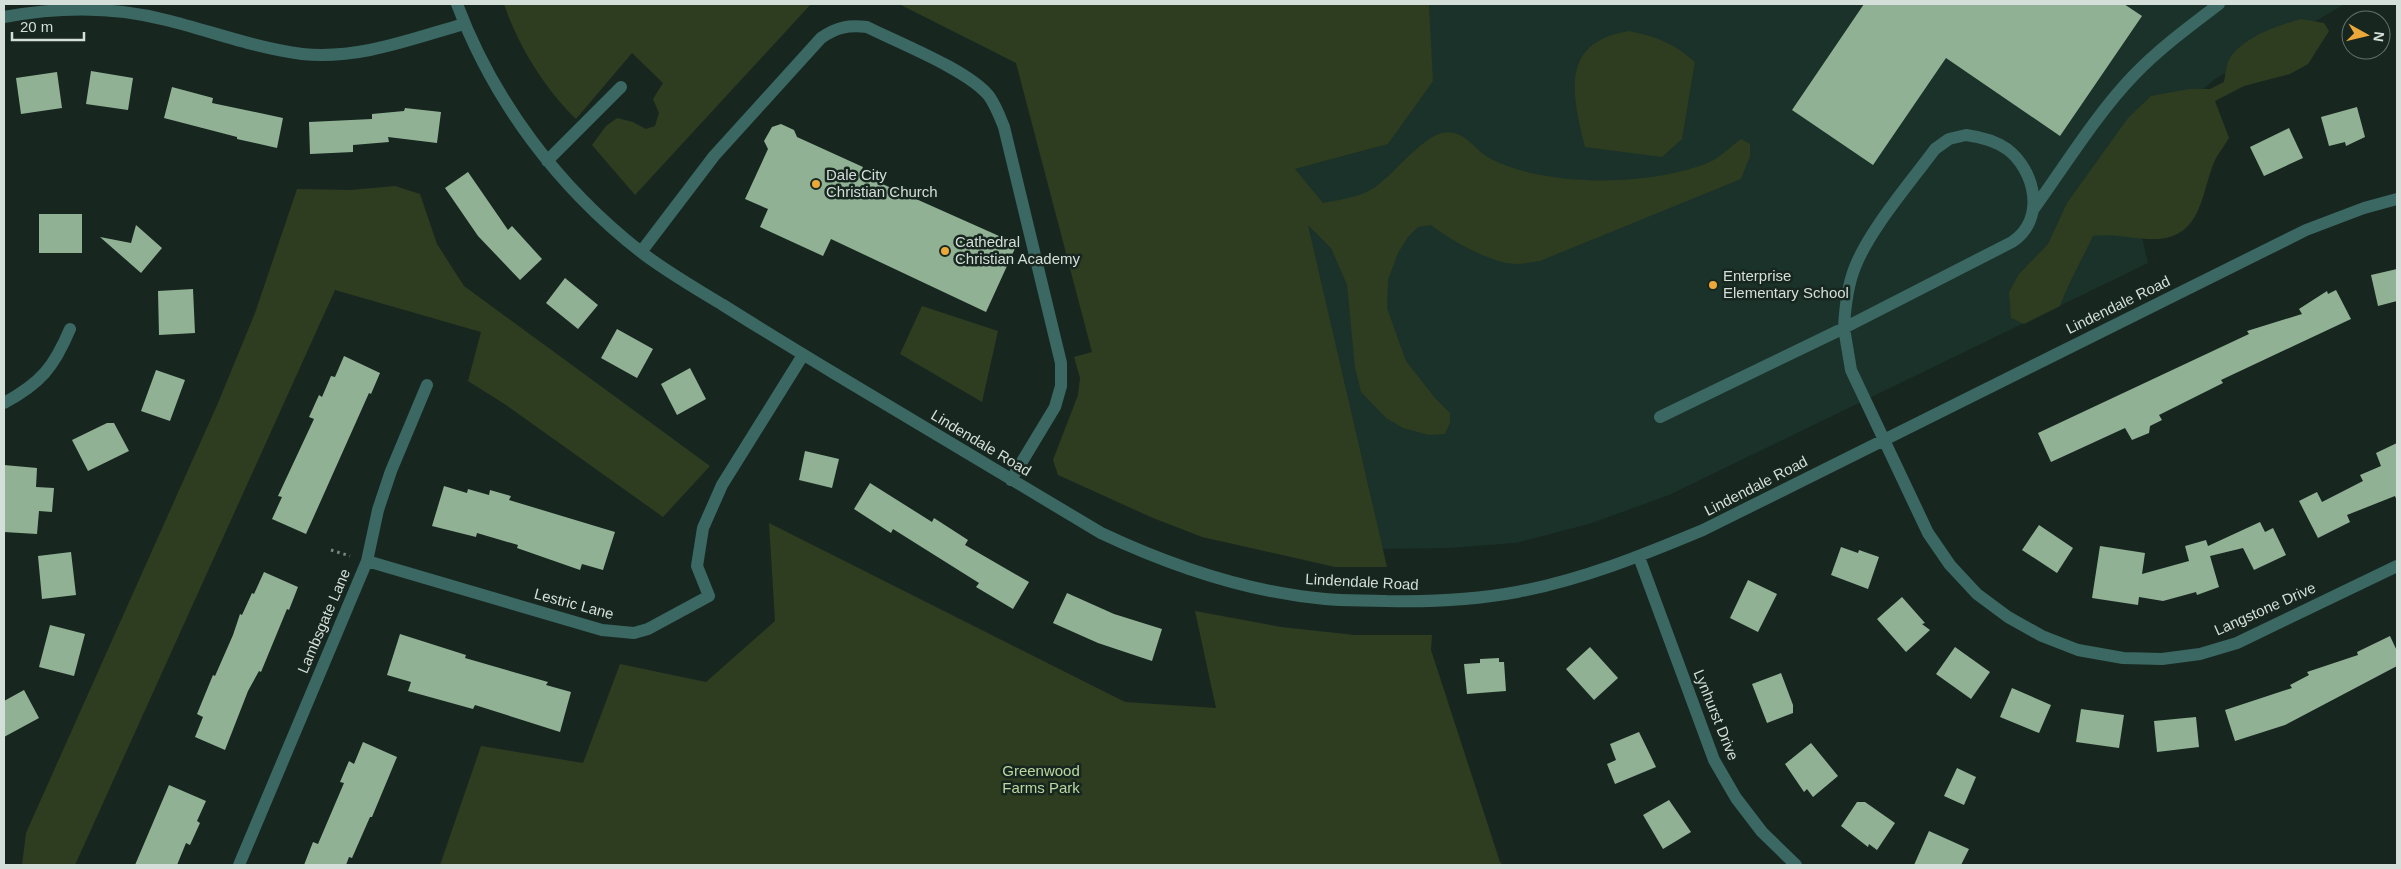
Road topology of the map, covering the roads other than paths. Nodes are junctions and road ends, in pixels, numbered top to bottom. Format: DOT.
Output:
graph roads {
  1 [pos="457,4"];
  2 [pos="2219,4"];
  3 [pos="4,17"];
  4 [pos="464,24"];
  5 [pos="622,87"];
  6 [pos="546,161"];
  7 [pos="2397,199"];
  8 [pos="2034,210"];
  9 [pos="641,252"];
  10 [pos="1844,328"];
  11 [pos="70,329"];
  12 [pos="803,355"];
  13 [pos="427,385"];
  14 [pos="4,403"];
  15 [pos="1660,418"];
  16 [pos="1884,440"];
  17 [pos="1011,480"];
  18 [pos="1639,557"];
  19 [pos="367,561"];
  20 [pos="2397,566"];
  21 [pos="239,865"];
  22 [pos="1796,865"];
  1 -- 4 [label="street, Lindendale Road"];
  2 -- 8 [label="street"];
  3 -- 4 [label="street"];
  4 -- 6 [label="street, Lindendale Road"];
  5 -- 6 [label="street"];
  6 -- 9 [label="street, Lindendale Road"];
  7 -- 16 [label="street, Lindendale Road"];
  8 -- 10 [label="street"];
  8 -- 10 [label="street, Langstone Drive"];
  9 -- 12 [label="street, Lindendale Road"];
  9 -- 17 [label="street"];
  10 -- 15 [label="street"];
  10 -- 16 [label="street, Langstone Drive"];
  11 -- 14 [label="street"];
  12 -- 17 [label="street, Lindendale Road"];
  12 -- 19 [label="street, Lestric Lane"];
  13 -- 19 [label="street, Lambsgate Lane"];
  16 -- 18 [label="street, Lindendale Road"];
  16 -- 20 [label="street, Langstone Drive"];
  17 -- 18 [label="street, Lindendale Road"];
  18 -- 22 [label="street, Lynhurst Drive"];
  19 -- 21 [label="street, Lambsgate Lane"];
}
